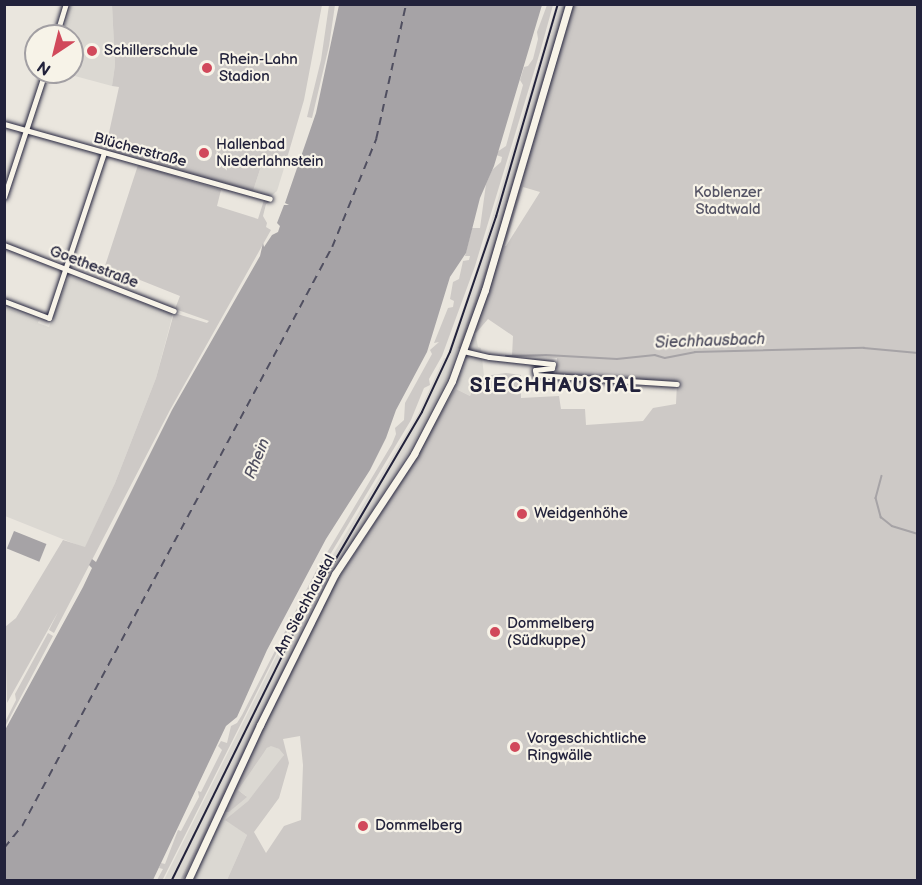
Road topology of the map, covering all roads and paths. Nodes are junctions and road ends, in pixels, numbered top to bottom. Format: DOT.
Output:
graph roads {
  1 [pos="66,4"];
  2 [pos="568,4"];
  3 [pos="60,24"];
  4 [pos="41,84"];
  5 [pos="4,124"];
  6 [pos="28,130"];
  7 [pos="104,153"];
  8 [pos="4,168"];
  9 [pos="13,171"];
  10 [pos="4,198"];
  11 [pos="270,200"];
  12 [pos="4,245"];
  13 [pos="67,270"];
  14 [pos="4,301"];
  15 [pos="174,311"];
  16 [pos="463,351"];
  17 [pos="678,384"];
  18 [pos="188,880"];
  1 -- 3 [label="street"];
  2 -- 16 [label="main road, Am Siechhaustal"];
  4 -- 6 [label="street"];
  5 -- 6 [label="street, Blücherstraße"];
  6 -- 7 [label="street, Blücherstraße"];
  6 -- 9 [label="street"];
  7 -- 11 [label="street, Blücherstraße"];
  7 -- 13 [label="street"];
  8 -- 9 [label="street"];
  9 -- 10 [label="street"];
  12 -- 13 [label="street, Goethestraße"];
  13 -- 14 [label="street"];
  13 -- 15 [label="street, Goethestraße"];
  16 -- 17 [label="street"];
  16 -- 18 [label="main road, Am Siechhaustal"];
}
